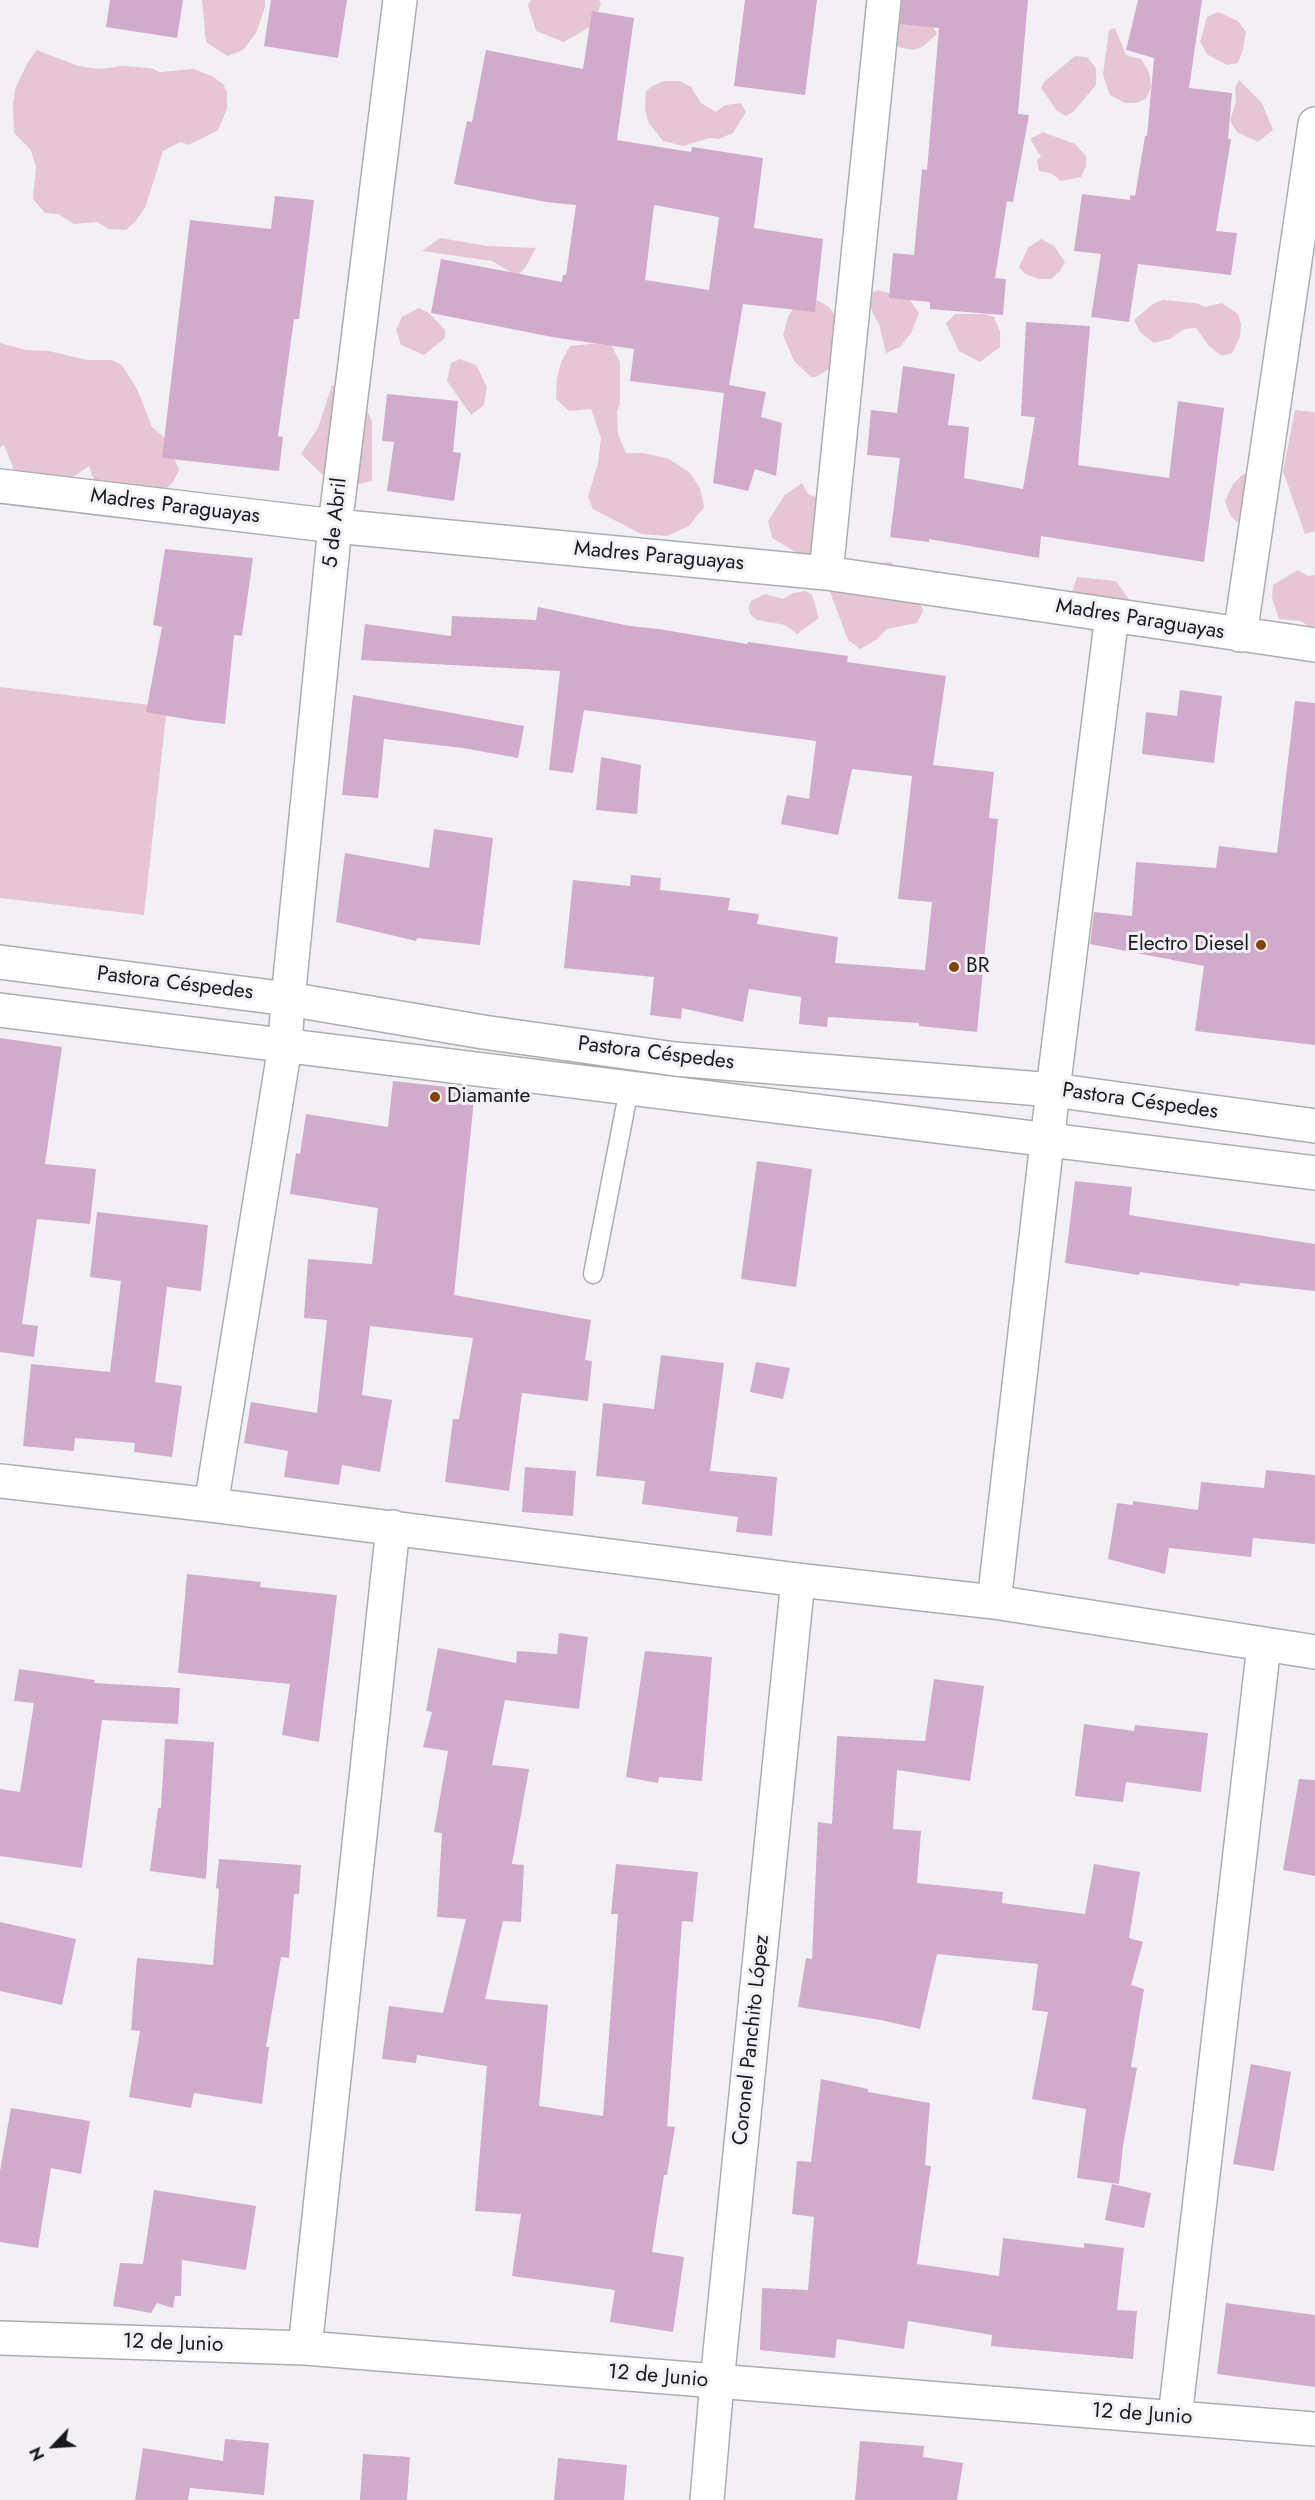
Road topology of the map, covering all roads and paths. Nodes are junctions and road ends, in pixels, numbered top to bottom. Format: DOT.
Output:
graph roads {
  1 [pos="400,0"];
  2 [pos="884,0"];
  3 [pos="1315,124"];
  4 [pos="0,486"];
  5 [pos="335,526"];
  6 [pos="826,573"];
  7 [pos="1112,615"];
  8 [pos="1240,635"];
  9 [pos="1315,645"];
  10 [pos="0,962"];
  11 [pos="288,999"];
  12 [pos="0,1010"];
  13 [pos="285,1046"];
  14 [pos="629,1089"];
  15 [pos="1053,1090"];
  16 [pos="1315,1126"];
  17 [pos="1048,1141"];
  18 [pos="1315,1173"];
  19 [pos="593,1274"];
  20 [pos="0,1481"];
  21 [pos="211,1505"];
  22 [pos="393,1527"];
  23 [pos="798,1580"];
  24 [pos="994,1602"];
  25 [pos="1264,1645"];
  26 [pos="1315,1652"];
  27 [pos="0,2338"];
  28 [pos="305,2348"];
  29 [pos="717,2382"];
  30 [pos="1175,2417"];
  31 [pos="1315,2429"];
  32 [pos="707,2500"];
  1 -- 5 [label="street, 5 de Abril"];
  2 -- 6 [label="street"];
  3 -- 8 [label="street"];
  4 -- 5 [label="street, Madres Paraguayas"];
  5 -- 6 [label="street, Madres Paraguayas"];
  5 -- 11 [label="street, 5 de Abril"];
  6 -- 7 [label="street, Madres Paraguayas"];
  7 -- 8 [label="street, Madres Paraguayas"];
  7 -- 15 [label="street"];
  8 -- 9 [label="street, Madres Paraguayas"];
  10 -- 11 [label="street, Pastora Céspedes"];
  11 -- 13 [label="street, 5 de Abril"];
  11 -- 15 [label="street, Pastora Céspedes"];
  12 -- 13 [label="street, Pastora Céspedes"];
  13 -- 14 [label="street, Pastora Céspedes"];
  13 -- 21 [label="street, 5 de Abril"];
  14 -- 17 [label="street, Pastora Céspedes"];
  14 -- 19 [label="lane"];
  15 -- 16 [label="street, Pastora Céspedes"];
  15 -- 17 [label="street"];
  17 -- 18 [label="street, Pastora Céspedes"];
  17 -- 24 [label="street"];
  20 -- 21 [label="street"];
  21 -- 22 [label="street"];
  22 -- 23 [label="street"];
  22 -- 28 [label="street"];
  23 -- 24 [label="street"];
  23 -- 29 [label="street, Coronel Panchito López"];
  24 -- 25 [label="street"];
  25 -- 26 [label="street"];
  25 -- 30 [label="street"];
  27 -- 28 [label="street, 12 de Junio"];
  28 -- 29 [label="street, 12 de Junio"];
  29 -- 30 [label="street, 12 de Junio"];
  29 -- 32 [label="street, Coronel Panchito López"];
  30 -- 31 [label="street, 12 de Junio"];
}
